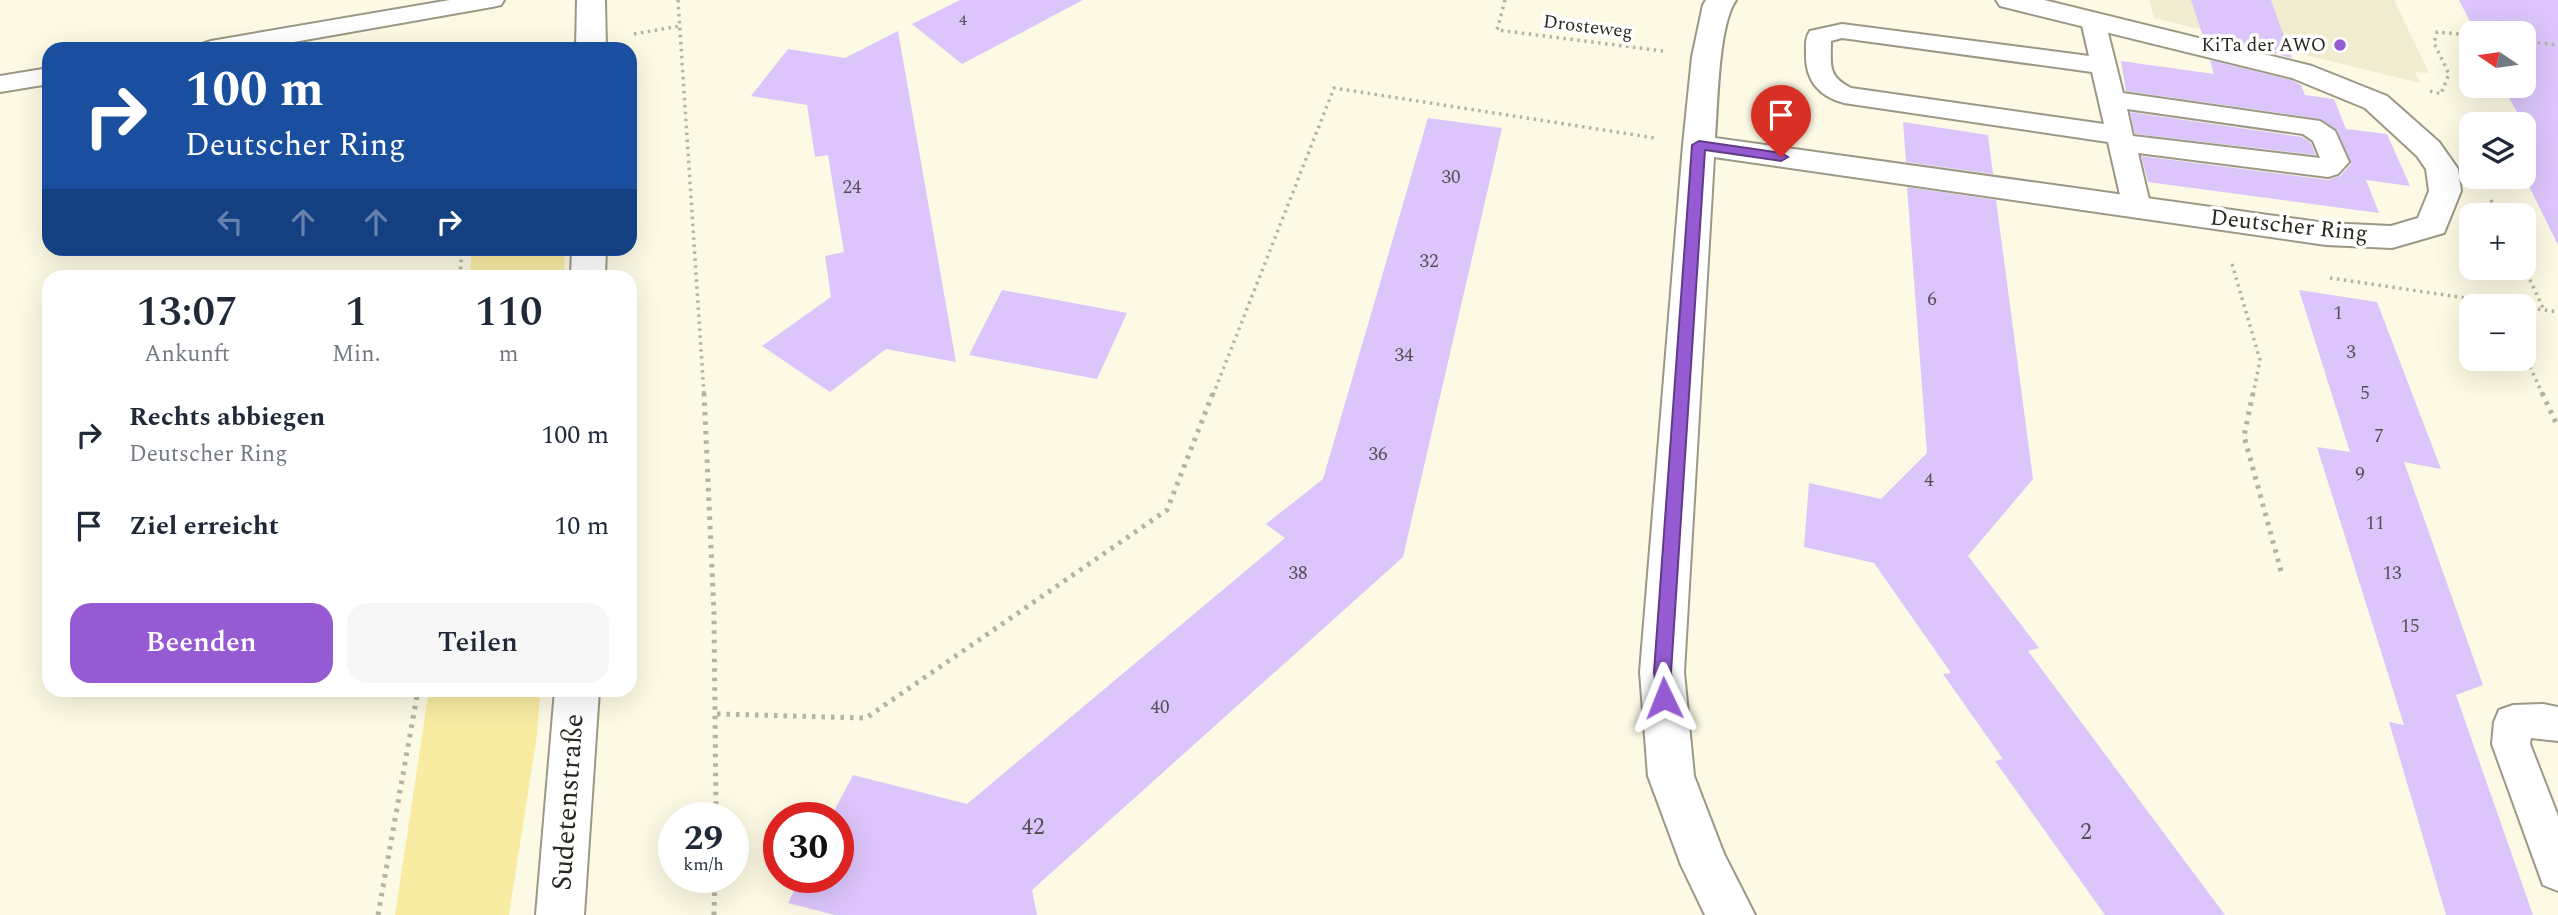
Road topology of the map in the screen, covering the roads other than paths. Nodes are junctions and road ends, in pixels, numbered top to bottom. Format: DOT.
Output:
graph roads {
  1 [pos="492,0"];
  2 [pos="591,0"];
  3 [pos="1722,0"];
  4 [pos="2010,0"];
  5 [pos="2093,21"];
  6 [pos="251,42"];
  7 [pos="591,42"];
  8 [pos="2104,66"];
  9 [pos="42,77"];
  10 [pos="0,84"];
  11 [pos="2112,99"];
  12 [pos="2121,139"];
  13 [pos="1699,145"];
  14 [pos="2137,208"];
  15 [pos="576,697"];
  16 [pos="2558,724"];
  17 [pos="2558,871"];
  18 [pos="560,915"];
  19 [pos="1731,915"];
  1 -- 6 [label="lane"];
  2 -- 7 [label="street"];
  3 -- 13 [label="street"];
  4 -- 5 [label="street, Deutscher Ring"];
  5 -- 8 [label="lane"];
  5 -- 14 [label="street, Deutscher Ring"];
  8 -- 11 [label="lane"];
  8 -- 12 [label="lane"];
  9 -- 10 [label="lane"];
  11 -- 12 [label="lane"];
  11 -- 12 [label="lane"];
  12 -- 14 [label="lane"];
  13 -- 14 [label="street, Deutscher Ring"];
  13 -- 19 [label="street"];
  15 -- 18 [label="street, Sudetenstraße"];
  16 -- 17 [label="lane"];
}
